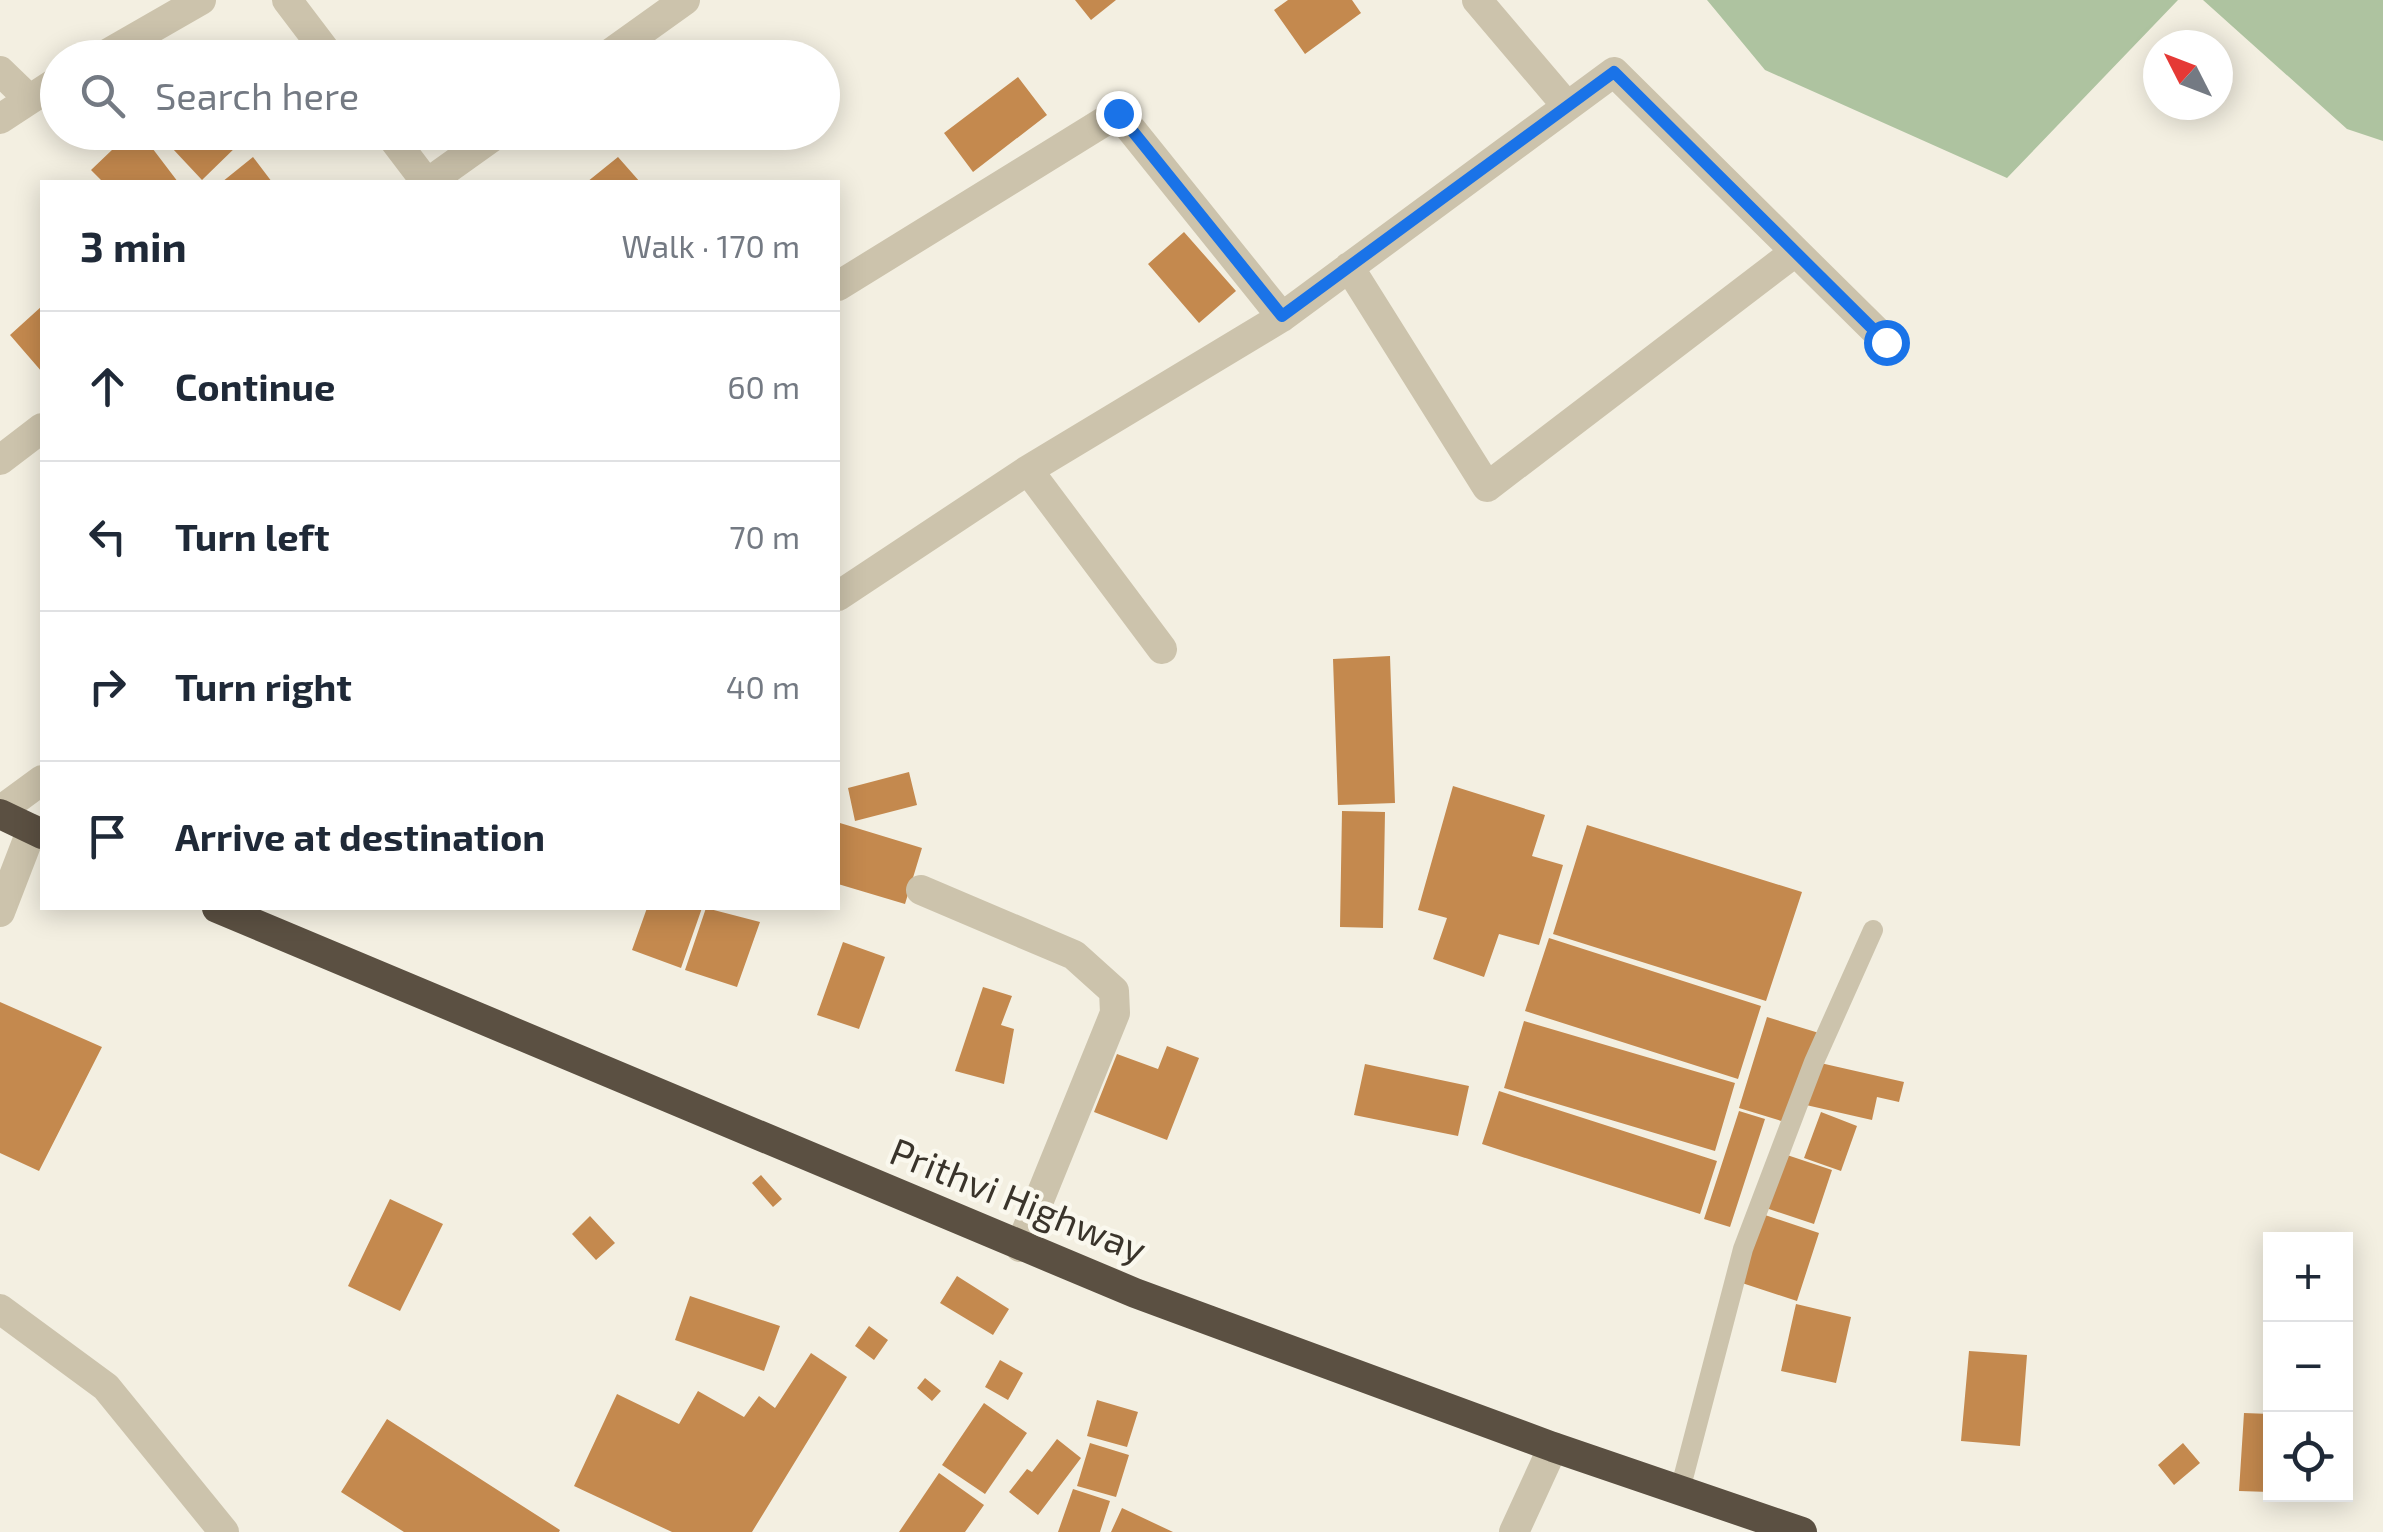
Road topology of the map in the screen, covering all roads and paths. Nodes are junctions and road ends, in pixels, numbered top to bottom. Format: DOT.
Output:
graph roads {
  1 [pos="201,0"];
  2 [pos="287,0"];
  3 [pos="685,0"];
  4 [pos="1477,0"];
  5 [pos="131,40"];
  6 [pos="317,40"];
  7 [pos="629,40"];
  8 [pos="0,72"];
  9 [pos="40,91"];
  10 [pos="28,98"];
  11 [pos="1567,106"];
  12 [pos="0,118"];
  13 [pos="402,150"];
  14 [pos="473,150"];
  15 [pos="425,180"];
  16 [pos="430,180"];
  17 [pos="1795,252"];
  18 [pos="1349,267"];
  19 [pos="840,285"];
  20 [pos="1282,316"];
  21 [pos="1886,342"];
  22 [pos="40,430"];
  23 [pos="0,460"];
  24 [pos="1028,470"];
  25 [pos="840,595"];
  26 [pos="1162,649"];
  27 [pos="40,782"];
  28 [pos="0,813"];
  29 [pos="37,832"];
  30 [pos="921,890"];
  31 [pos="222,910"];
  32 [pos="0,912"];
  33 [pos="1874,930"];
  34 [pos="1020,1247"];
  35 [pos="0,1309"];
  36 [pos="1553,1446"];
  37 [pos="1680,1490"];
  38 [pos="224,1532"];
  39 [pos="1514,1532"];
  40 [pos="1802,1532"];
  1 -- 5 [label="street"];
  2 -- 6 [label="street"];
  3 -- 7 [label="street"];
  4 -- 11 [label="street"];
  8 -- 10 [label="street"];
  9 -- 10 [label="street"];
  10 -- 12 [label="street"];
  11 -- 17 [label="street"];
  11 -- 18 [label="street"];
  13 -- 15 [label="street"];
  14 -- 16 [label="street"];
  17 -- 18 [label="street"];
  17 -- 21 [label="street"];
  18 -- 20 [label="street"];
  19 -- 20 [label="street"];
  20 -- 24 [label="street"];
  22 -- 23 [label="street"];
  24 -- 25 [label="street"];
  24 -- 26 [label="street"];
  27 -- 28 [label="street"];
  28 -- 29 [label="highway"];
  29 -- 32 [label="street"];
  30 -- 34 [label="street"];
  31 -- 34 [label="highway, Prithvi Highway"];
  33 -- 37 [label="lane"];
  34 -- 36 [label="highway, Prithvi Highway"];
  35 -- 38 [label="street"];
  36 -- 37 [label="highway, Prithvi Highway"];
  36 -- 39 [label="street"];
  37 -- 40 [label="highway, Prithvi Highway"];
}
